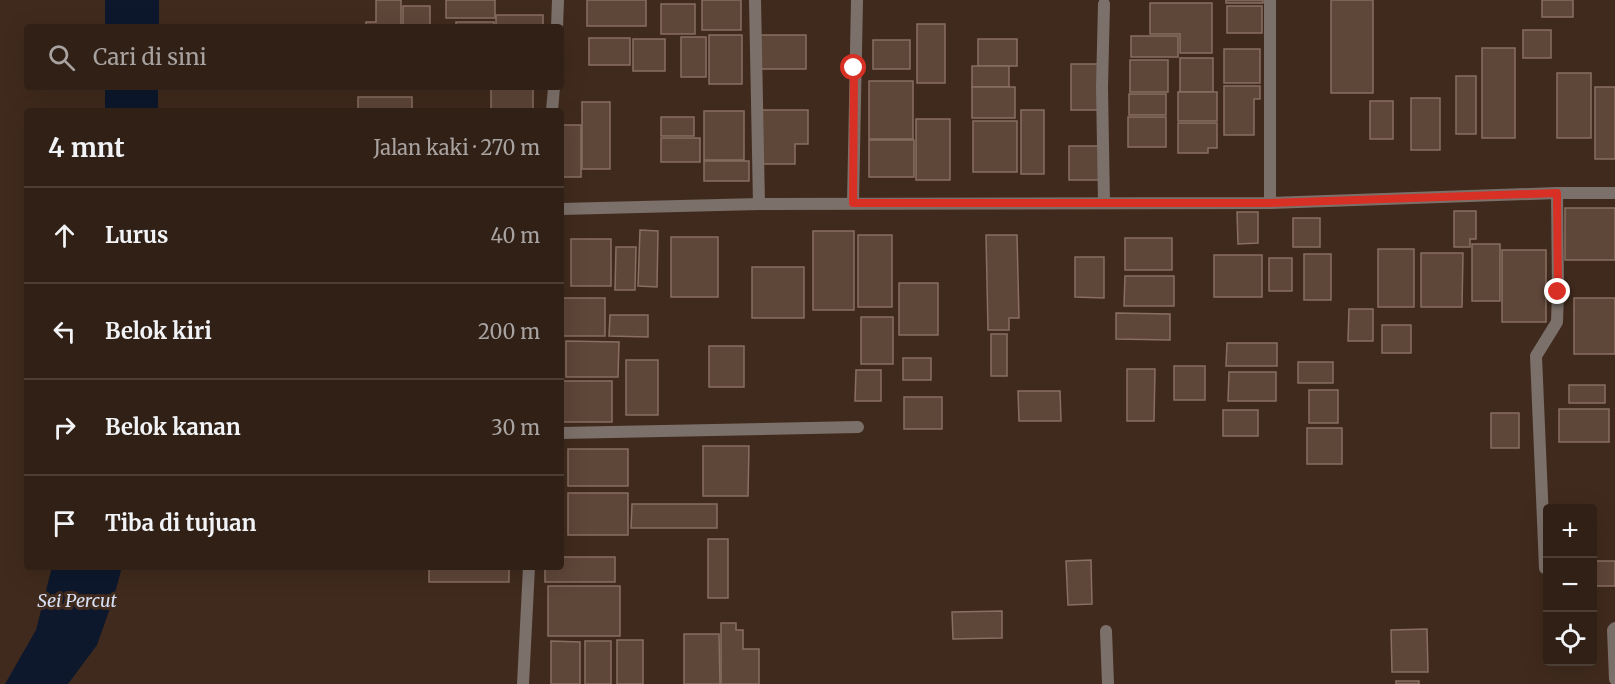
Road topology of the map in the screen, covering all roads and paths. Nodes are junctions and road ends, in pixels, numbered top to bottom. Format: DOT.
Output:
graph roads {
  1 [pos="558,0"];
  2 [pos="755,0"];
  3 [pos="857,0"];
  4 [pos="1270,0"];
  5 [pos="1104,4"];
  6 [pos="557,24"];
  7 [pos="554,90"];
  8 [pos="552,108"];
  9 [pos="1557,193"];
  10 [pos="1615,193"];
  11 [pos="1104,202"];
  12 [pos="853,203"];
  13 [pos="1270,203"];
  14 [pos="759,204"];
  15 [pos="564,209"];
  16 [pos="858,427"];
  17 [pos="564,434"];
  18 [pos="1545,558"];
  19 [pos="529,570"];
  20 [pos="1615,628"];
  21 [pos="1106,631"];
  22 [pos="1615,679"];
  23 [pos="524,684"];
  24 [pos="1108,684"];
  1 -- 6 [label="street"];
  2 -- 14 [label="street"];
  3 -- 12 [label="street"];
  4 -- 13 [label="street"];
  5 -- 11 [label="street"];
  7 -- 8 [label="street"];
  9 -- 10 [label="street"];
  9 -- 13 [label="street"];
  9 -- 18 [label="street"];
  11 -- 12 [label="street"];
  11 -- 13 [label="street"];
  12 -- 14 [label="street"];
  14 -- 15 [label="street"];
  16 -- 17 [label="street"];
  19 -- 23 [label="street"];
  20 -- 22 [label="street"];
  21 -- 24 [label="street"];
}
